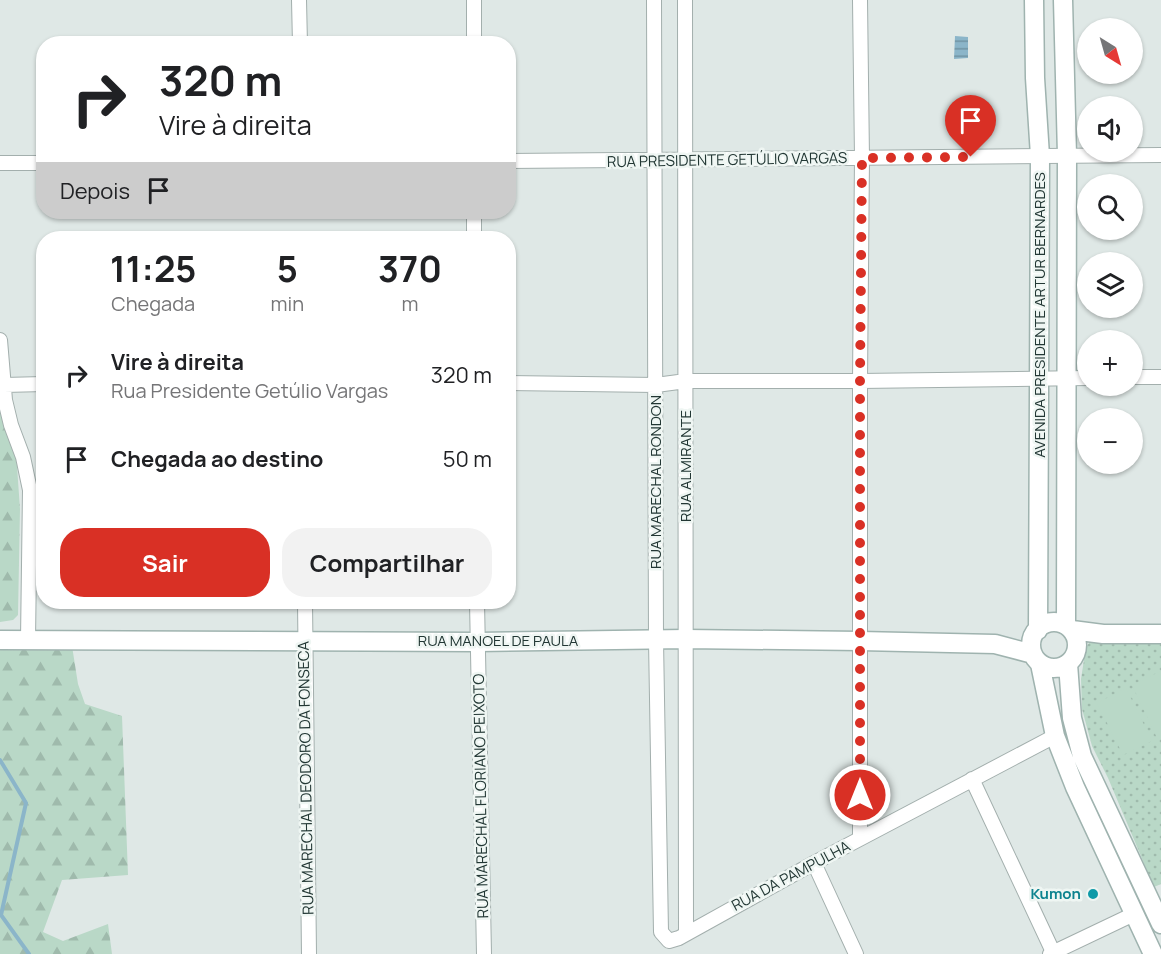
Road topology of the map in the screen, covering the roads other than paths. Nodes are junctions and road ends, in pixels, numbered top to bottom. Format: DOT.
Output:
graph roads {
  1 [pos="299,0"];
  2 [pos="474,0"];
  3 [pos="654,0"];
  4 [pos="685,0"];
  5 [pos="860,0"];
  6 [pos="1034,0"];
  7 [pos="1063,0"];
  8 [pos="300,36"];
  9 [pos="474,36"];
  10 [pos="1067,155"];
  11 [pos="1161,155"];
  12 [pos="1040,156"];
  13 [pos="862,158"];
  14 [pos="686,159"];
  15 [pos="516,161"];
  16 [pos="655,161"];
  17 [pos="0,163"];
  18 [pos="36,163"];
  19 [pos="0,340"];
  20 [pos="1143,377"];
  21 [pos="1161,377"];
  22 [pos="1040,378"];
  23 [pos="1066,378"];
  24 [pos="1077,378"];
  25 [pos="686,381"];
  26 [pos="860,381"];
  27 [pos="516,383"];
  28 [pos="36,384"];
  29 [pos="4,385"];
  30 [pos="656,385"];
  31 [pos="305,609"];
  32 [pos="477,609"];
  33 [pos="1069,628"];
  34 [pos="1035,632"];
  35 [pos="1103,634"];
  36 [pos="1161,634"];
  37 [pos="686,639"];
  38 [pos="0,640"];
  39 [pos="28,640"];
  40 [pos="656,640"];
  41 [pos="304,641"];
  42 [pos="860,641"];
  43 [pos="478,642"];
  44 [pos="995,644"];
  45 [pos="1073,658"];
  46 [pos="1036,659"];
  47 [pos="1055,736"];
  48 [pos="972,779"];
  49 [pos="860,838"];
  50 [pos="814,863"];
  51 [pos="1134,914"];
  52 [pos="1161,924"];
  53 [pos="686,932"];
  54 [pos="1052,953"];
  55 [pos="309,954"];
  56 [pos="484,954"];
  57 [pos="856,954"];
  58 [pos="1153,954"];
  1 -- 8 [label="street"];
  2 -- 9 [label="street"];
  3 -- 16 [label="street, RUA MARECHAL RONDON"];
  4 -- 14 [label="street, RUA ALMIRANTE"];
  5 -- 13 [label="street"];
  6 -- 12 [label="main road, AVENIDA PRESIDENTE ARTUR BERNARDES"];
  7 -- 10 [label="main road, AVENIDA PRESIDENTE ARTUR BERNARDES"];
  10 -- 11 [label="street, RUA PRESIDENTE GETÚLIO VARGAS"];
  10 -- 12 [label="street, RUA PRESIDENTE GETÚLIO VARGAS"];
  10 -- 23 [label="main road, AVENIDA PRESIDENTE ARTUR BERNARDES"];
  12 -- 13 [label="street, RUA PRESIDENTE GETÚLIO VARGAS"];
  12 -- 22 [label="main road, AVENIDA PRESIDENTE ARTUR BERNARDES"];
  13 -- 14 [label="street, RUA PRESIDENTE GETÚLIO VARGAS"];
  13 -- 26 [label="street"];
  14 -- 16 [label="street, RUA PRESIDENTE GETÚLIO VARGAS"];
  14 -- 25 [label="street, RUA ALMIRANTE"];
  15 -- 16 [label="street, RUA PRESIDENTE GETÚLIO VARGAS"];
  16 -- 30 [label="street, RUA MARECHAL RONDON"];
  17 -- 18 [label="street"];
  19 -- 29 [label="street"];
  20 -- 21 [label="street"];
  22 -- 23 [label="street"];
  22 -- 26 [label="street"];
  22 -- 34 [label="main road, AVENIDA PRESIDENTE ARTUR BERNARDES"];
  23 -- 24 [label="street"];
  23 -- 33 [label="main road, AVENIDA PRESIDENTE ARTUR BERNARDES"];
  25 -- 26 [label="street"];
  25 -- 30 [label="street"];
  25 -- 37 [label="street, RUA ALMIRANTE"];
  26 -- 42 [label="street"];
  27 -- 30 [label="street"];
  28 -- 29 [label="street"];
  29 -- 39 [label="street"];
  30 -- 40 [label="street, RUA MARECHAL RONDON"];
  31 -- 41 [label="street, RUA MARECHAL DEODORO DA FONSECA"];
  32 -- 43 [label="street, RUA MARECHAL FLORIANO PEIXOTO"];
  33 -- 34 [label="main road"];
  33 -- 35 [label="main road"];
  33 -- 45 [label="main road"];
  34 -- 44 [label="main road, RUA MANOEL DE PAULA"];
  34 -- 46 [label="main road"];
  35 -- 36 [label="main road"];
  35 -- 45 [label="main road"];
  37 -- 40 [label="main road, RUA MANOEL DE PAULA"];
  37 -- 42 [label="main road, RUA MANOEL DE PAULA"];
  37 -- 53 [label="street, RUA ALMIRANTE"];
  38 -- 39 [label="main road, RUA MANOEL DE PAULA"];
  39 -- 41 [label="main road, RUA MANOEL DE PAULA"];
  40 -- 43 [label="main road, RUA MANOEL DE PAULA"];
  40 -- 53 [label="street, RUA MARECHAL RONDON"];
  41 -- 43 [label="main road, RUA MANOEL DE PAULA"];
  41 -- 55 [label="street, RUA MARECHAL DEODORO DA FONSECA"];
  42 -- 44 [label="main road, RUA MANOEL DE PAULA"];
  42 -- 49 [label="street"];
  43 -- 56 [label="street, RUA MARECHAL FLORIANO PEIXOTO"];
  44 -- 46 [label="main road, RUA MANOEL DE PAULA"];
  45 -- 46 [label="main road"];
  45 -- 52 [label="main road"];
  46 -- 47 [label="main road"];
  47 -- 48 [label="street, RUA DA PAMPULHA"];
  47 -- 51 [label="main road"];
  48 -- 49 [label="street, RUA DA PAMPULHA"];
  48 -- 54 [label="street"];
  49 -- 50 [label="street, RUA DA PAMPULHA"];
  50 -- 53 [label="street, RUA DA PAMPULHA"];
  50 -- 57 [label="street"];
  51 -- 54 [label="street"];
  51 -- 58 [label="main road"];
}
